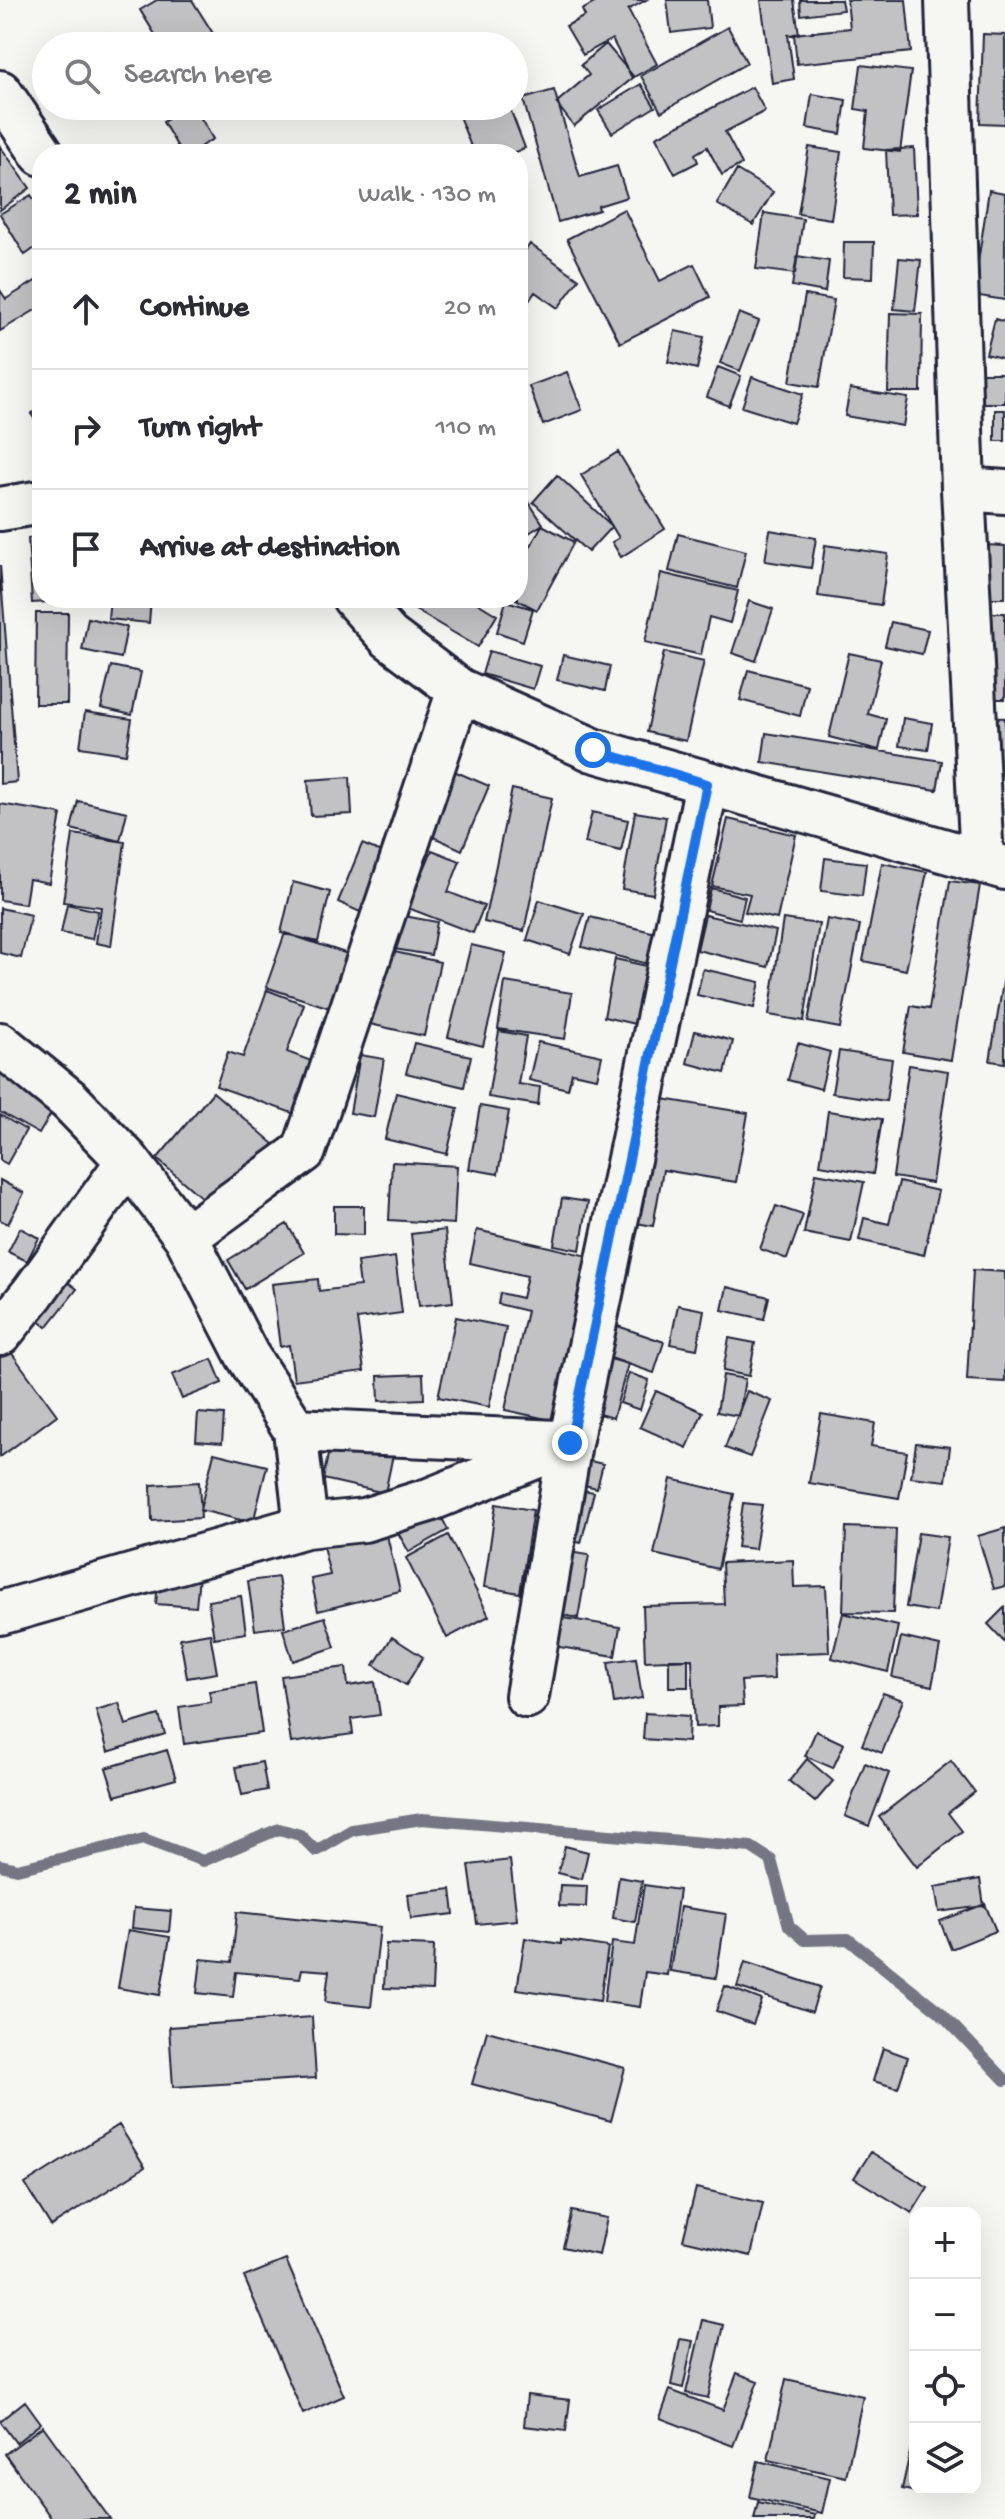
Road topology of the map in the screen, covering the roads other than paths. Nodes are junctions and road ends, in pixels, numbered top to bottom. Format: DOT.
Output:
graph roads {
  1 [pos="947,0"];
  2 [pos="0,92"];
  3 [pos="35,144"];
  4 [pos="963,489"];
  5 [pos="1005,492"];
  6 [pos="32,504"];
  7 [pos="0,509"];
  8 [pos="363,608"];
  9 [pos="459,690"];
  10 [pos="707,784"];
  11 [pos="993,864"];
  12 [pos="0,1044"];
  13 [pos="128,1161"];
  14 [pos="186,1237"];
  15 [pos="0,1334"];
  16 [pos="295,1430"];
  17 [pos="570,1443"];
  18 [pos="306,1526"];
  19 [pos="0,1613"];
  20 [pos="527,1696"];
  1 -- 4 [label="street"];
  2 -- 3 [label="street"];
  4 -- 5 [label="street"];
  4 -- 11 [label="street"];
  6 -- 7 [label="street"];
  8 -- 9 [label="street"];
  9 -- 10 [label="street"];
  9 -- 14 [label="street"];
  10 -- 11 [label="street"];
  10 -- 17 [label="street"];
  12 -- 13 [label="street"];
  13 -- 14 [label="street"];
  13 -- 15 [label="street"];
  14 -- 16 [label="street"];
  16 -- 17 [label="street"];
  16 -- 18 [label="street"];
  17 -- 18 [label="street"];
  17 -- 20 [label="street"];
  18 -- 19 [label="street"];
}
